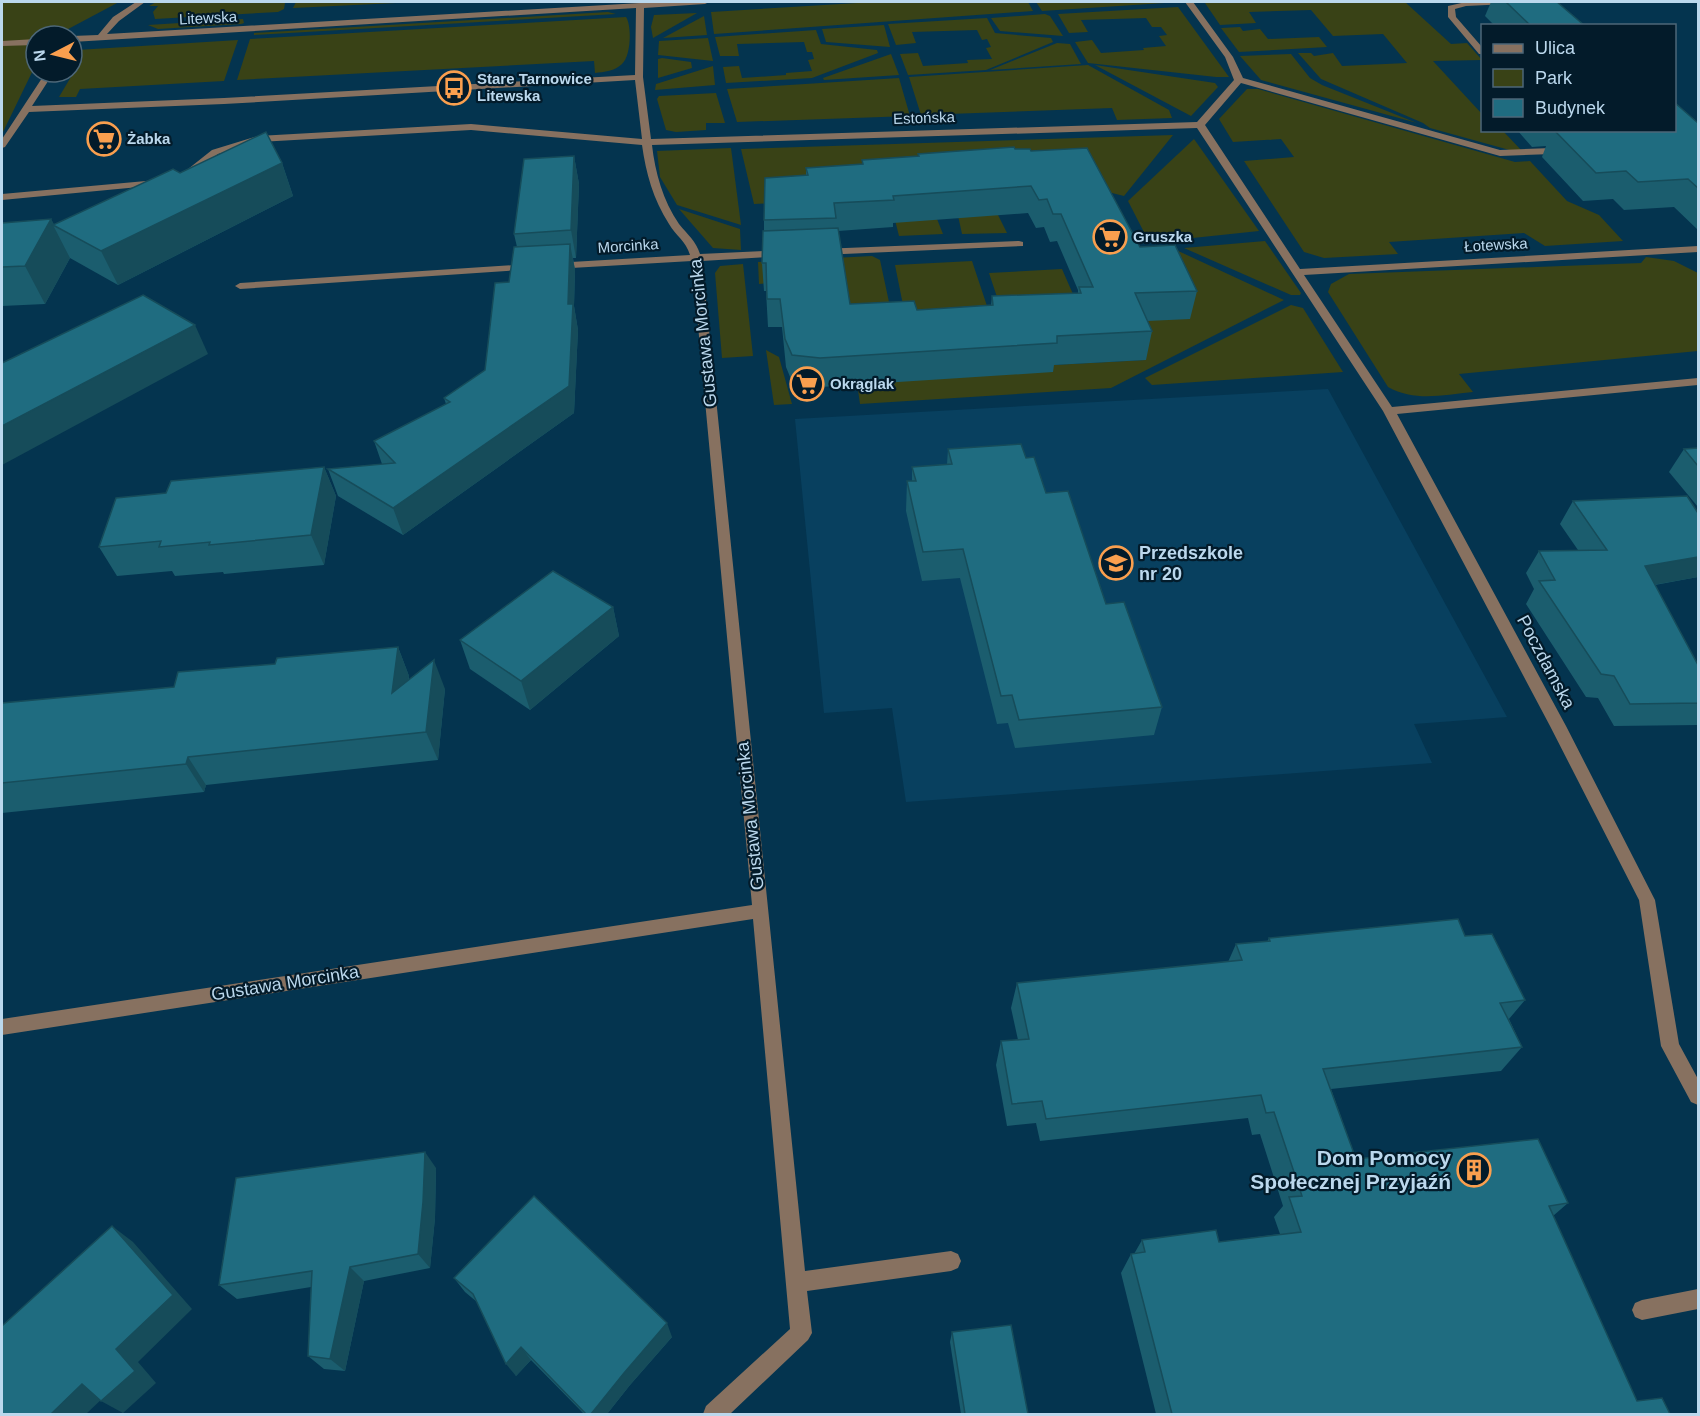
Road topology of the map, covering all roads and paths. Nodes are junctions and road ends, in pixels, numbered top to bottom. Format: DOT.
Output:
graph roads {
  1 [pos="141,2"];
  2 [pos="705,2"];
  3 [pos="1189,2"];
  4 [pos="1508,2"];
  5 [pos="640,5"];
  6 [pos="100,38"];
  7 [pos="84,39"];
  8 [pos="24,43"];
  9 [pos="2,44"];
  10 [pos="1481,51"];
  11 [pos="639,77"];
  12 [pos="1239,80"];
  13 [pos="42,84"];
  14 [pos="25,109"];
  15 [pos="1200,125"];
  16 [pos="648,142"];
  17 [pos="2,145"];
  18 [pos="1552,151"];
  19 [pos="2,197"];
  20 [pos="1019,244"];
  21 [pos="1698,249"];
  22 [pos="814,252"];
  23 [pos="792,253"];
  24 [pos="697,256"];
  25 [pos="1296,272"];
  26 [pos="240,286"];
  27 [pos="1698,381"];
  28 [pos="1389,411"];
  29 [pos="760,911"];
  30 [pos="2,1026"];
  31 [pos="1698,1096"];
  32 [pos="951,1261"];
  33 [pos="796,1282"];
  34 [pos="1698,1299"];
  35 [pos="1642,1310"];
  36 [pos="714,1414"];
  1 -- 6 [label="street"];
  2 -- 5 [label="street, Litewska"];
  3 -- 12 [label="street"];
  4 -- 10 [label="street"];
  5 -- 6 [label="street, Litewska"];
  5 -- 11 [label="street, Gustawa Morcinka"];
  6 -- 7 [label="street, Litewska"];
  8 -- 9 [label="street"];
  11 -- 14 [label="street"];
  11 -- 16 [label="street, Gustawa Morcinka"];
  12 -- 15 [label="street"];
  12 -- 18 [label="street"];
  13 -- 14 [label="street"];
  14 -- 17 [label="street"];
  15 -- 16 [label="street, Estońska"];
  15 -- 25 [label="street"];
  16 -- 19 [label="street, Estońska"];
  16 -- 24 [label="street, Gustawa Morcinka"];
  20 -- 22 [label="street"];
  21 -- 25 [label="street, Łotewska"];
  23 -- 24 [label="street, Morcinka"];
  24 -- 26 [label="street, Morcinka"];
  24 -- 29 [label="street, Gustawa Morcinka"];
  25 -- 28 [label="street, Poczdamska"];
  27 -- 28 [label="street"];
  28 -- 31 [label="street, Poczdamska"];
  29 -- 30 [label="street, Gustawa Morcinka"];
  29 -- 33 [label="street"];
  32 -- 33 [label="street"];
  33 -- 36 [label="street"];
  34 -- 35 [label="street"];
}
